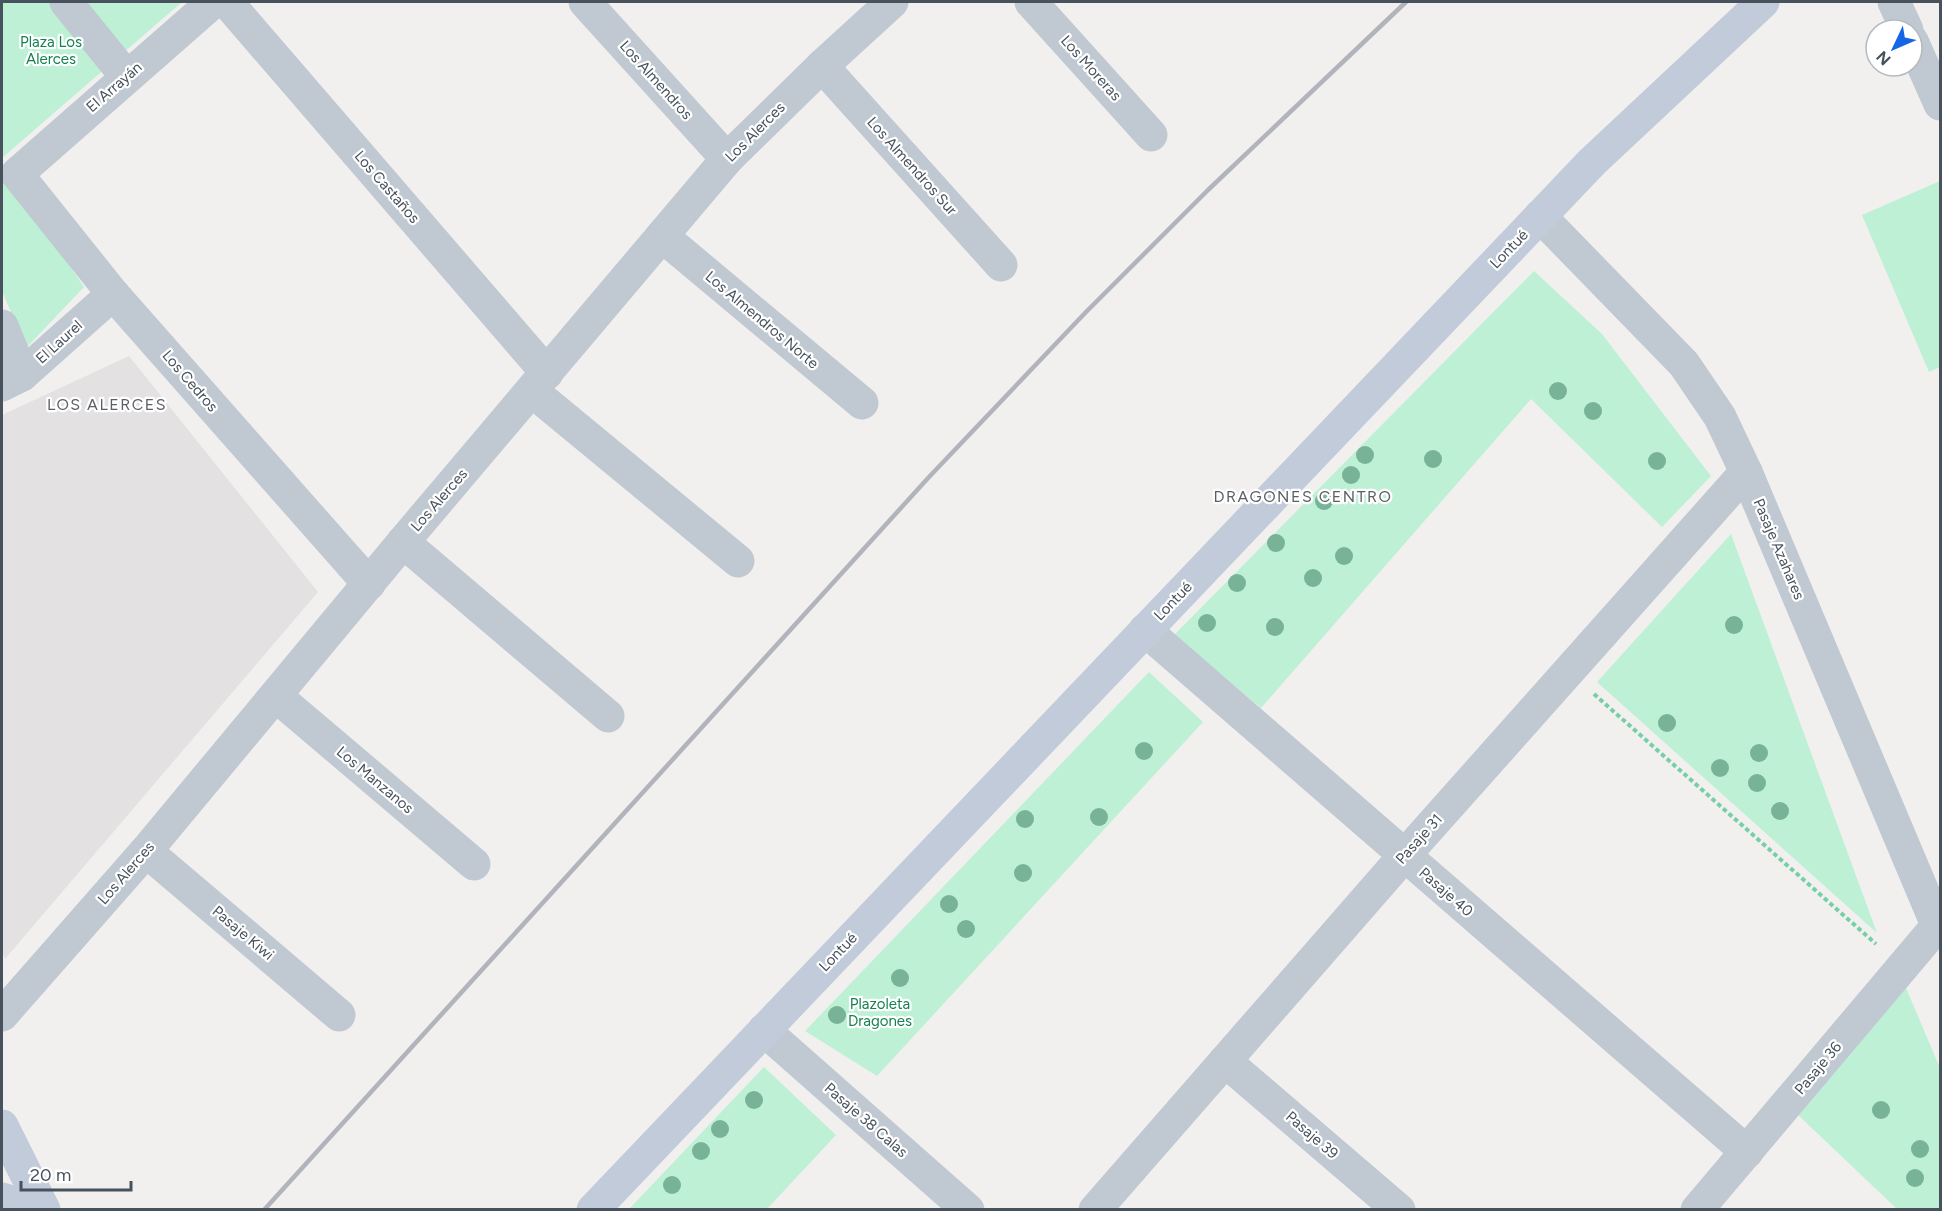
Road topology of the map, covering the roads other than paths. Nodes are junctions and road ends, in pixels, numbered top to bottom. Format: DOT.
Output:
graph roads {
  1 [pos="66,2"];
  2 [pos="213,2"];
  3 [pos="227,2"];
  4 [pos="585,2"];
  5 [pos="892,2"];
  6 [pos="1031,2"];
  7 [pos="1763,2"];
  8 [pos="1894,2"];
  9 [pos="1901,18"];
  10 [pos="822,66"];
  11 [pos="1924,67"];
  12 [pos="126,76"];
  13 [pos="1941,104"];
  14 [pos="1151,135"];
  15 [pos="727,159"];
  16 [pos="17,174"];
  17 [pos="1540,216"];
  18 [pos="662,236"];
  19 [pos="1001,265"];
  20 [pos="113,294"];
  21 [pos="2,326"];
  22 [pos="12,380"];
  23 [pos="539,382"];
  24 [pos="862,403"];
  25 [pos="1746,472"];
  26 [pos="403,542"];
  27 [pos="738,561"];
  28 [pos="369,584"];
  29 [pos="1145,630"];
  30 [pos="276,696"];
  31 [pos="608,716"];
  32 [pos="146,851"];
  33 [pos="1404,856"];
  34 [pos="474,864"];
  35 [pos="1939,929"];
  36 [pos="2,1015"];
  37 [pos="339,1015"];
  38 [pos="764,1030"];
  39 [pos="1225,1061"];
  40 [pos="2,1126"];
  41 [pos="1747,1152"];
  42 [pos="2,1199"];
  43 [pos="36,1209"];
  44 [pos="44,1209"];
  45 [pos="593,1209"];
  46 [pos="968,1209"];
  47 [pos="1095,1209"];
  48 [pos="1399,1209"];
  49 [pos="1697,1209"];
  1 -- 12 [label="street"];
  2 -- 12 [label="street, El Arrayán"];
  3 -- 23 [label="street, Los Castaños"];
  4 -- 15 [label="street, Los Almendros"];
  5 -- 10 [label="street, Los Alerces"];
  6 -- 14 [label="street, Los Moreras"];
  7 -- 17 [label="street, Lontué"];
  8 -- 9 [label="street"];
  10 -- 15 [label="street, Los Alerces"];
  10 -- 19 [label="street, Los Almendros Sur"];
  11 -- 13 [label="street"];
  12 -- 16 [label="street, El Arrayán"];
  15 -- 18 [label="street, Los Alerces"];
  16 -- 20 [label="street, Los Cedros"];
  17 -- 25 [label="street, Pasaje Azahares"];
  17 -- 29 [label="street, Lontué"];
  18 -- 23 [label="street, Los Alerces"];
  18 -- 24 [label="street, Los Almendros Norte"];
  20 -- 22 [label="street, El Laurel"];
  20 -- 28 [label="street, Los Cedros"];
  21 -- 22 [label="street"];
  23 -- 26 [label="street, Los Alerces"];
  23 -- 27 [label="street, Los Castaños"];
  25 -- 33 [label="street, Pasaje 31"];
  25 -- 35 [label="street, Pasaje Azahares"];
  26 -- 28 [label="street, Los Alerces"];
  26 -- 31 [label="street"];
  28 -- 30 [label="street, Los Alerces"];
  29 -- 33 [label="street, Pasaje 40"];
  29 -- 38 [label="street, Lontué"];
  30 -- 32 [label="street, Los Alerces"];
  30 -- 34 [label="street, Los Manzanos"];
  32 -- 36 [label="street, Los Alerces"];
  32 -- 37 [label="street, Pasaje Kiwi"];
  33 -- 39 [label="street, Pasaje 31"];
  33 -- 41 [label="street, Pasaje 40"];
  35 -- 41 [label="street, Pasaje 36"];
  38 -- 45 [label="street, Lontué"];
  38 -- 46 [label="street, Pasaje 38 Calas"];
  39 -- 47 [label="street, Pasaje 31"];
  39 -- 48 [label="street, Pasaje 39"];
  40 -- 44 [label="street"];
  41 -- 49 [label="street, Pasaje 36"];
  42 -- 43 [label="street"];
}
